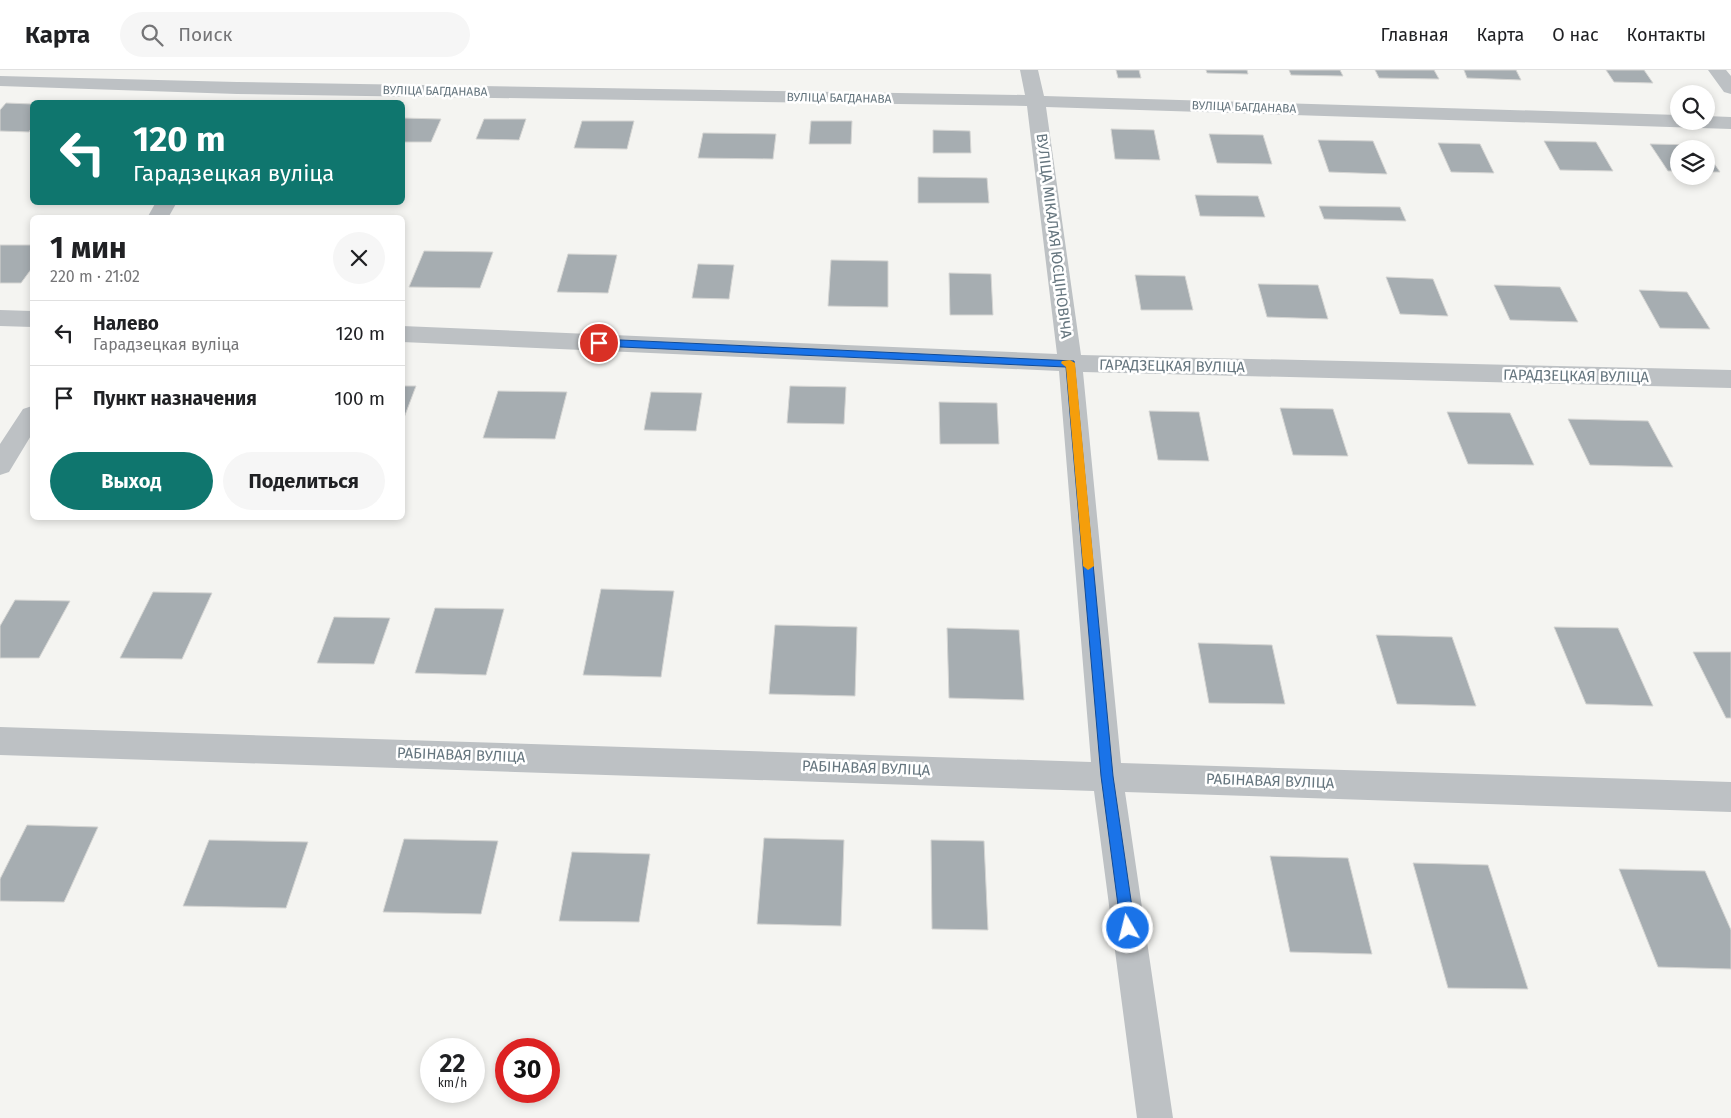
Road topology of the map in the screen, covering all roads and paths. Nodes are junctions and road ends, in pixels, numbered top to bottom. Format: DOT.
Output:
graph roads {
  1 [pos="247,70"];
  2 [pos="1028,70"];
  3 [pos="1717,70"];
  4 [pos="0,81"];
  5 [pos="1731,88"];
  6 [pos="232,96"];
  7 [pos="1036,101"];
  8 [pos="1670,121"];
  9 [pos="1715,122"];
  10 [pos="1731,123"];
  11 [pos="0,318"];
  12 [pos="30,319"];
  13 [pos="405,334"];
  14 [pos="1070,363"];
  15 [pos="1731,379"];
  16 [pos="30,418"];
  17 [pos="0,465"];
  18 [pos="0,741"];
  19 [pos="1107,776"];
  20 [pos="1731,797"];
  21 [pos="1154,1118"];
  1 -- 6 [label="street"];
  2 -- 7 [label="street, ВУЛІЦА МІКАЛАЯ ЮСЦІНОВІЧА"];
  3 -- 5 [label="street"];
  4 -- 6 [label="street, ВУЛІЦА БАГДАНАВА"];
  6 -- 7 [label="street, ВУЛІЦА БАГДАНАВА"];
  7 -- 8 [label="street, ВУЛІЦА БАГДАНАВА"];
  7 -- 14 [label="street, ВУЛІЦА МІКАЛАЯ ЮСЦІНОВІЧА"];
  9 -- 10 [label="street, ВУЛІЦА БАГДАНАВА"];
  11 -- 12 [label="street"];
  13 -- 14 [label="street, ГАРАДЗЕЦКАЯ ВУЛІЦА"];
  14 -- 15 [label="street, ГАРАДЗЕЦКАЯ ВУЛІЦА"];
  14 -- 19 [label="street, ВУЛІЦА МІКАЛАЯ ЮСЦІНОВІЧА"];
  16 -- 17 [label="street"];
  18 -- 19 [label="street, РАБІНАВАЯ ВУЛІЦА"];
  19 -- 20 [label="street, РАБІНАВАЯ ВУЛІЦА"];
  19 -- 21 [label="street, ВУЛІЦА МІКАЛАЯ ЮСЦІНОВІЧА"];
}
